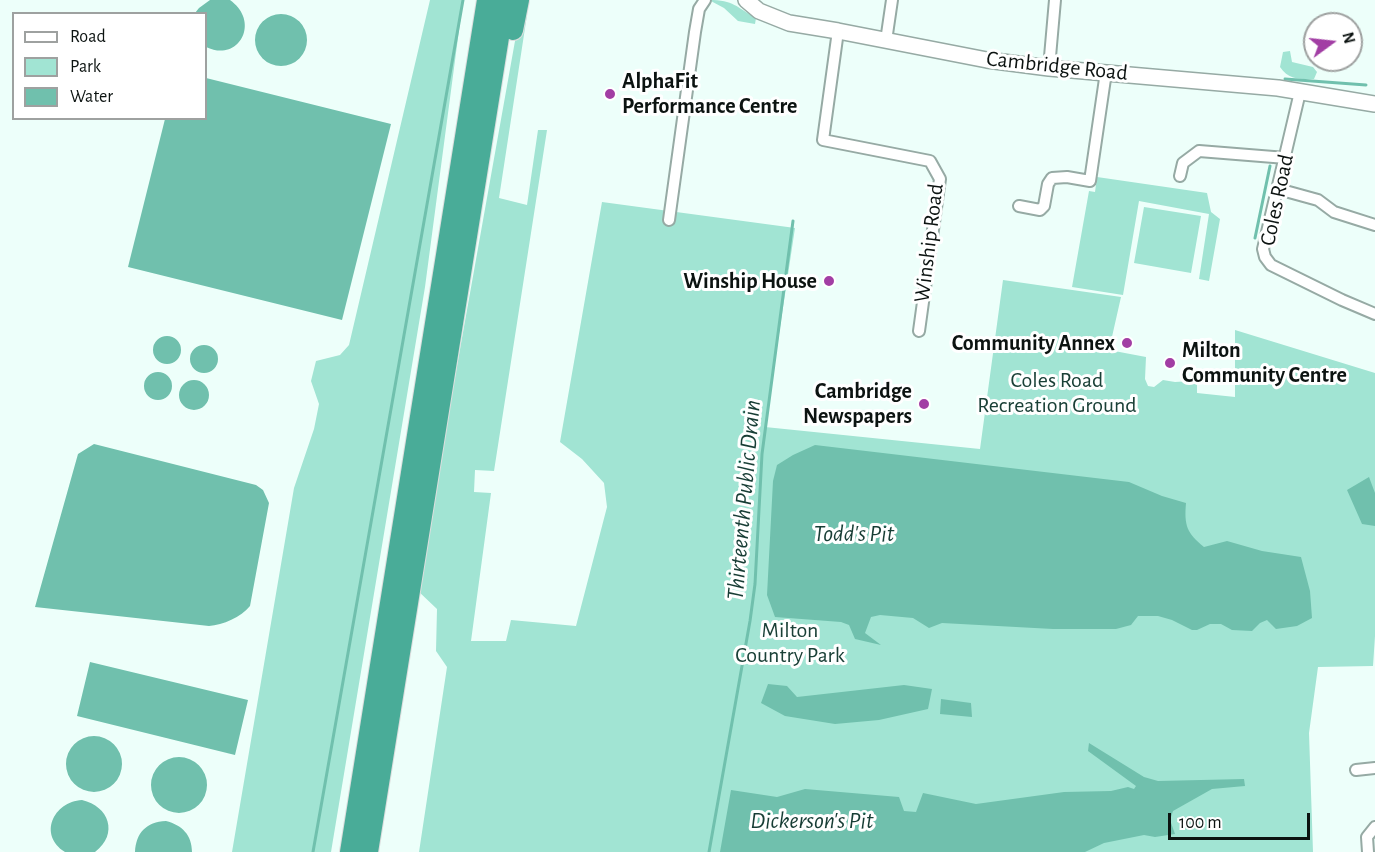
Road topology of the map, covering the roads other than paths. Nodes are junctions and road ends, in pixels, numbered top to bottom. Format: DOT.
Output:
graph roads {
  1 [pos="473,0"];
  2 [pos="487,0"];
  3 [pos="505,0"];
  4 [pos="519,0"];
  5 [pos="705,0"];
  6 [pos="747,0"];
  7 [pos="892,0"];
  8 [pos="1055,0"];
  9 [pos="838,31"];
  10 [pos="886,41"];
  11 [pos="1049,68"];
  12 [pos="1106,72"];
  13 [pos="1300,92"];
  14 [pos="1375,104"];
  15 [pos="468,119"];
  16 [pos="1286,158"];
  17 [pos="1180,176"];
  18 [pos="477,178"];
  19 [pos="1278,189"];
  20 [pos="1019,206"];
  21 [pos="669,220"];
  22 [pos="1375,225"];
  23 [pos="1375,314"];
  24 [pos="919,331"];
  25 [pos="1375,768"];
  26 [pos="1356,770"];
  27 [pos="1375,827"];
  28 [pos="350,852"];
  29 [pos="368,852"];
  30 [pos="1368,852"];
  1 -- 15 [label="highway"];
  2 -- 15 [label="highway"];
  3 -- 18 [label="highway"];
  4 -- 18 [label="highway"];
  5 -- 21 [label="street"];
  6 -- 9 [label="street, Cambridge Road"];
  7 -- 10 [label="street"];
  8 -- 11 [label="street"];
  9 -- 10 [label="street, Cambridge Road"];
  9 -- 24 [label="street, Winship Road"];
  10 -- 11 [label="street, Cambridge Road"];
  11 -- 12 [label="street, Cambridge Road"];
  12 -- 13 [label="street, Cambridge Road"];
  12 -- 20 [label="street"];
  13 -- 14 [label="street, Cambridge Road"];
  13 -- 16 [label="street, Coles Road"];
  15 -- 28 [label="highway"];
  16 -- 17 [label="street"];
  16 -- 19 [label="street, Coles Road"];
  18 -- 29 [label="highway"];
  19 -- 22 [label="street"];
  19 -- 23 [label="street, Coles Road"];
  25 -- 26 [label="street"];
  27 -- 30 [label="street"];
}
